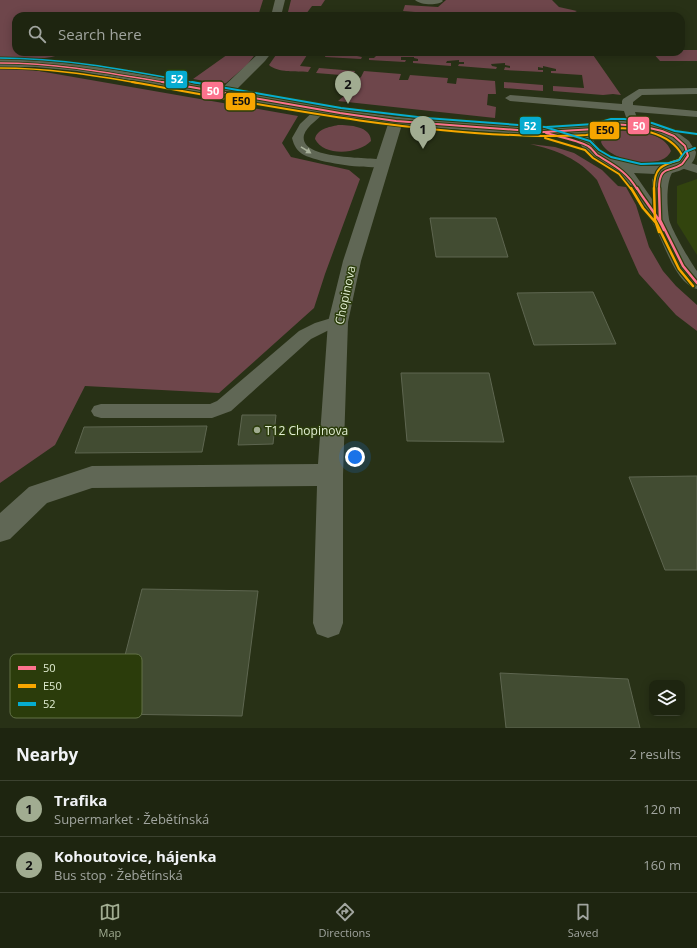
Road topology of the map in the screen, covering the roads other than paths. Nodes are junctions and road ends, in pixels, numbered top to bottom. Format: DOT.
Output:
graph roads {
  1 [pos="280,0"];
  2 [pos="420,0"];
  3 [pos="437,0"];
  4 [pos="277,12"];
  5 [pos="263,56"];
  6 [pos="0,63"];
  7 [pos="636,83"];
  8 [pos="697,91"];
  9 [pos="647,92"];
  10 [pos="225,94"];
  11 [pos="510,98"];
  12 [pos="630,108"];
  13 [pos="321,110"];
  14 [pos="697,114"];
  15 [pos="396,121"];
  16 [pos="631,124"];
  17 [pos="594,129"];
  18 [pos="544,132"];
  19 [pos="674,136"];
  20 [pos="697,139"];
  21 [pos="588,146"];
  22 [pos="689,158"];
  23 [pos="382,163"];
  24 [pos="613,163"];
  25 [pos="666,169"];
  26 [pos="697,170"];
  27 [pos="660,220"];
  28 [pos="697,282"];
  29 [pos="338,322"];
  30 [pos="101,411"];
  31 [pos="330,475"];
  32 [pos="0,530"];
  33 [pos="328,623"];
  1 -- 4 [label="street"];
  2 -- 3 [label="street"];
  5 -- 10 [label="street"];
  6 -- 10 [label="street"];
  7 -- 9 [label="lane"];
  8 -- 9 [label="lane"];
  9 -- 12 [label="lane"];
  10 -- 13 [label="street"];
  11 -- 12 [label="lane"];
  12 -- 14 [label="lane"];
  12 -- 16 [label="lane"];
  13 -- 15 [label="street"];
  13 -- 23 [label="lane, one-way"];
  15 -- 18 [label="street"];
  15 -- 23 [label="street, Chopinova"];
  16 -- 17 [label="street"];
  16 -- 19 [label="street"];
  17 -- 18 [label="street"];
  17 -- 21 [label="street"];
  18 -- 21 [label="street"];
  19 -- 20 [label="street"];
  19 -- 22 [label="street"];
  21 -- 24 [label="street"];
  22 -- 25 [label="street"];
  22 -- 26 [label="lane"];
  23 -- 29 [label="street, Chopinova"];
  24 -- 25 [label="street"];
  24 -- 27 [label="street"];
  25 -- 27 [label="street"];
  27 -- 28 [label="street"];
  29 -- 30 [label="lane"];
  29 -- 31 [label="street, Chopinova"];
  31 -- 32 [label="street"];
  31 -- 33 [label="street, Chopinova"];
}
